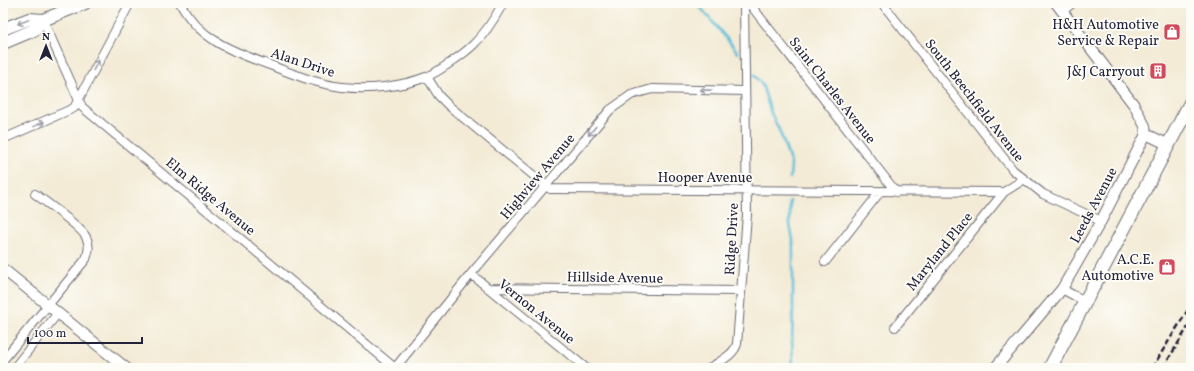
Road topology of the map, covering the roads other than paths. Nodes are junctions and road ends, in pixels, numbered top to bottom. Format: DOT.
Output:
graph roads {
  1 [pos="85,3"];
  2 [pos="130,3"];
  3 [pos="180,3"];
  4 [pos="503,3"];
  5 [pos="744,3"];
  6 [pos="749,3"];
  7 [pos="882,3"];
  8 [pos="1073,3"];
  9 [pos="1059,7"];
  10 [pos="43,20"];
  11 [pos="3,30"];
  12 [pos="3,43"];
  13 [pos="427,77"];
  14 [pos="745,91"];
  15 [pos="78,100"];
  16 [pos="1191,102"];
  17 [pos="1146,134"];
  18 [pos="3,139"];
  19 [pos="1169,145"];
  20 [pos="1023,180"];
  21 [pos="546,186"];
  22 [pos="746,190"];
  23 [pos="880,192"];
  24 [pos="896,192"];
  25 [pos="1004,192"];
  26 [pos="35,194"];
  27 [pos="1101,221"];
  28 [pos="825,262"];
  29 [pos="3,269"];
  30 [pos="471,274"];
  31 [pos="488,288"];
  32 [pos="1062,289"];
  33 [pos="741,291"];
  34 [pos="1086,302"];
  35 [pos="48,305"];
  36 [pos="58,313"];
  37 [pos="895,327"];
  38 [pos="3,360"];
  39 [pos="14,368"];
  40 [pos="126,368"];
  41 [pos="395,368"];
  42 [pos="586,368"];
  43 [pos="710,368"];
  44 [pos="995,368"];
  45 [pos="1050,368"];
  1 -- 10 [label="main road"];
  15 -- 2 [label="street, one-way"];
  3 -- 13 [label="street, Alan Drive"];
  4 -- 13 [label="street, Alan Drive"];
  5 -- 14 [label="street, Ridge Drive"];
  6 -- 24 [label="street, Saint Charles Avenue"];
  7 -- 20 [label="street, South Beechfield Avenue"];
  8 -- 9 [label="street"];
  9 -- 17 [label="street"];
  10 -- 11 [label="main road, one-way"];
  10 -- 12 [label="main road"];
  10 -- 15 [label="street, Elm Ridge Avenue"];
  13 -- 21 [label="street"];
  14 -- 21 [label="street, Highview Avenue, one-way"];
  14 -- 22 [label="street, Ridge Drive"];
  18 -- 15 [label="street, one-way"];
  15 -- 41 [label="street, Elm Ridge Avenue"];
  16 -- 19 [label="main road"];
  17 -- 19 [label="street"];
  17 -- 27 [label="street, Leeds Avenue"];
  19 -- 34 [label="main road"];
  20 -- 25 [label="street"];
  20 -- 27 [label="street, South Beechfield Avenue"];
  21 -- 22 [label="street, Hooper Avenue"];
  21 -- 30 [label="street, Highview Avenue"];
  22 -- 23 [label="street, Hooper Avenue"];
  22 -- 33 [label="street, Ridge Drive"];
  23 -- 24 [label="street, Hooper Avenue"];
  23 -- 28 [label="street"];
  24 -- 25 [label="street, Hooper Avenue"];
  25 -- 37 [label="street, Maryland Place"];
  26 -- 35 [label="street"];
  27 -- 32 [label="street, Leeds Avenue"];
  29 -- 35 [label="street"];
  30 -- 31 [label="street, Vernon Avenue"];
  30 -- 41 [label="street, Highview Avenue"];
  31 -- 33 [label="street, Hillside Avenue"];
  31 -- 42 [label="street, Vernon Avenue"];
  32 -- 34 [label="street"];
  32 -- 44 [label="street, Leeds Avenue"];
  33 -- 43 [label="street, Ridge Drive"];
  34 -- 45 [label="main road"];
  35 -- 36 [label="street"];
  35 -- 38 [label="street"];
  36 -- 39 [label="street"];
  36 -- 40 [label="street"];
}
